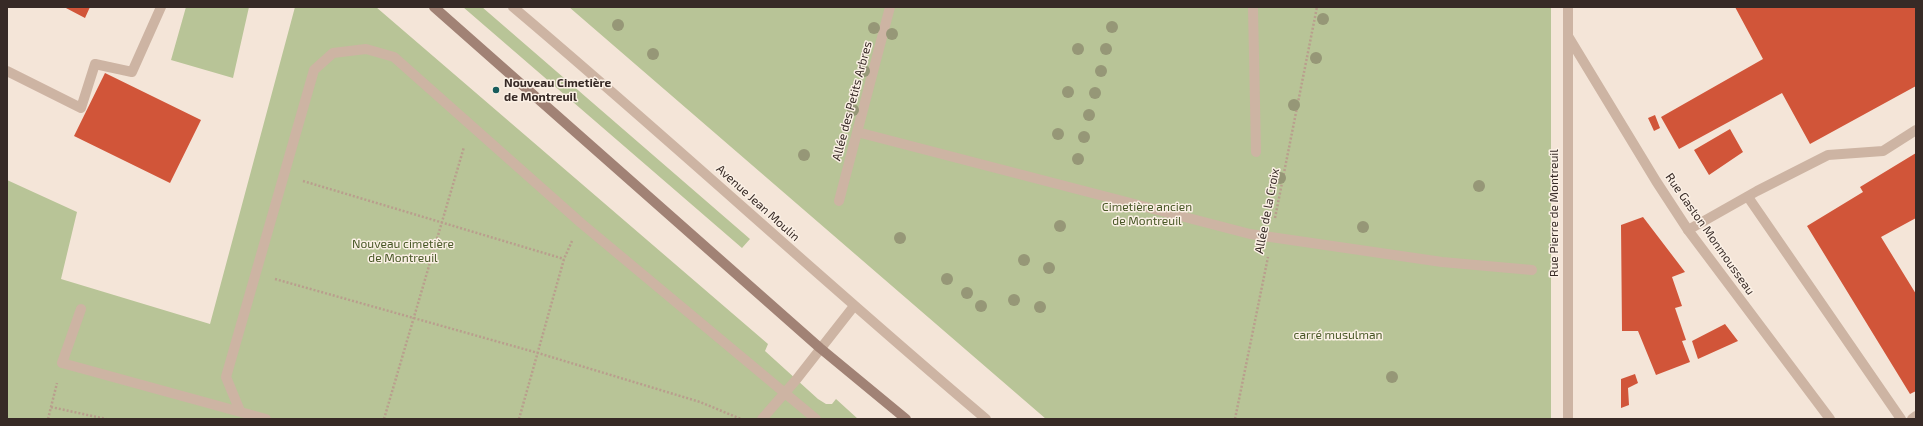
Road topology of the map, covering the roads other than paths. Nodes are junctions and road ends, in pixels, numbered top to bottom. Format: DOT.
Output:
graph roads {
  1 [pos="160,7"];
  2 [pos="434,7"];
  3 [pos="513,7"];
  4 [pos="890,7"];
  5 [pos="1253,7"];
  6 [pos="1568,7"];
  7 [pos="1568,36"];
  8 [pos="7,71"];
  9 [pos="1916,130"];
  10 [pos="857,132"];
  11 [pos="1256,152"];
  12 [pos="1748,197"];
  13 [pos="839,201"];
  14 [pos="1688,230"];
  15 [pos="1532,270"];
  16 [pos="854,306"];
  17 [pos="81,309"];
  18 [pos="820,348"];
  19 [pos="783,393"];
  20 [pos="240,411"];
  21 [pos="1916,416"];
  22 [pos="266,419"];
  23 [pos="762,419"];
  24 [pos="816,419"];
  25 [pos="906,419"];
  26 [pos="986,419"];
  27 [pos="1568,419"];
  28 [pos="1830,419"];
  29 [pos="1901,419"];
  30 [pos="1912,419"];
  1 -- 8 [label="street"];
  2 -- 18 [label="main road"];
  3 -- 16 [label="street, Avenue Jean Moulin"];
  4 -- 10 [label="street, Allée des Petits Arbres"];
  5 -- 11 [label="street"];
  6 -- 7 [label="street, Rue Pierre de Montreuil"];
  7 -- 14 [label="street, Rue Gaston Monmousseau"];
  7 -- 27 [label="street, Rue Pierre de Montreuil"];
  9 -- 12 [label="street"];
  10 -- 13 [label="street, Allée des Petits Arbres"];
  10 -- 15 [label="street"];
  12 -- 14 [label="street"];
  12 -- 29 [label="street"];
  14 -- 28 [label="street, Rue Gaston Monmousseau"];
  16 -- 18 [label="street"];
  16 -- 26 [label="street, Avenue Jean Moulin"];
  17 -- 20 [label="street"];
  18 -- 19 [label="street"];
  18 -- 25 [label="main road"];
  19 -- 20 [label="street"];
  19 -- 23 [label="street"];
  19 -- 24 [label="street"];
  20 -- 22 [label="street"];
  21 -- 30 [label="street"];
}
